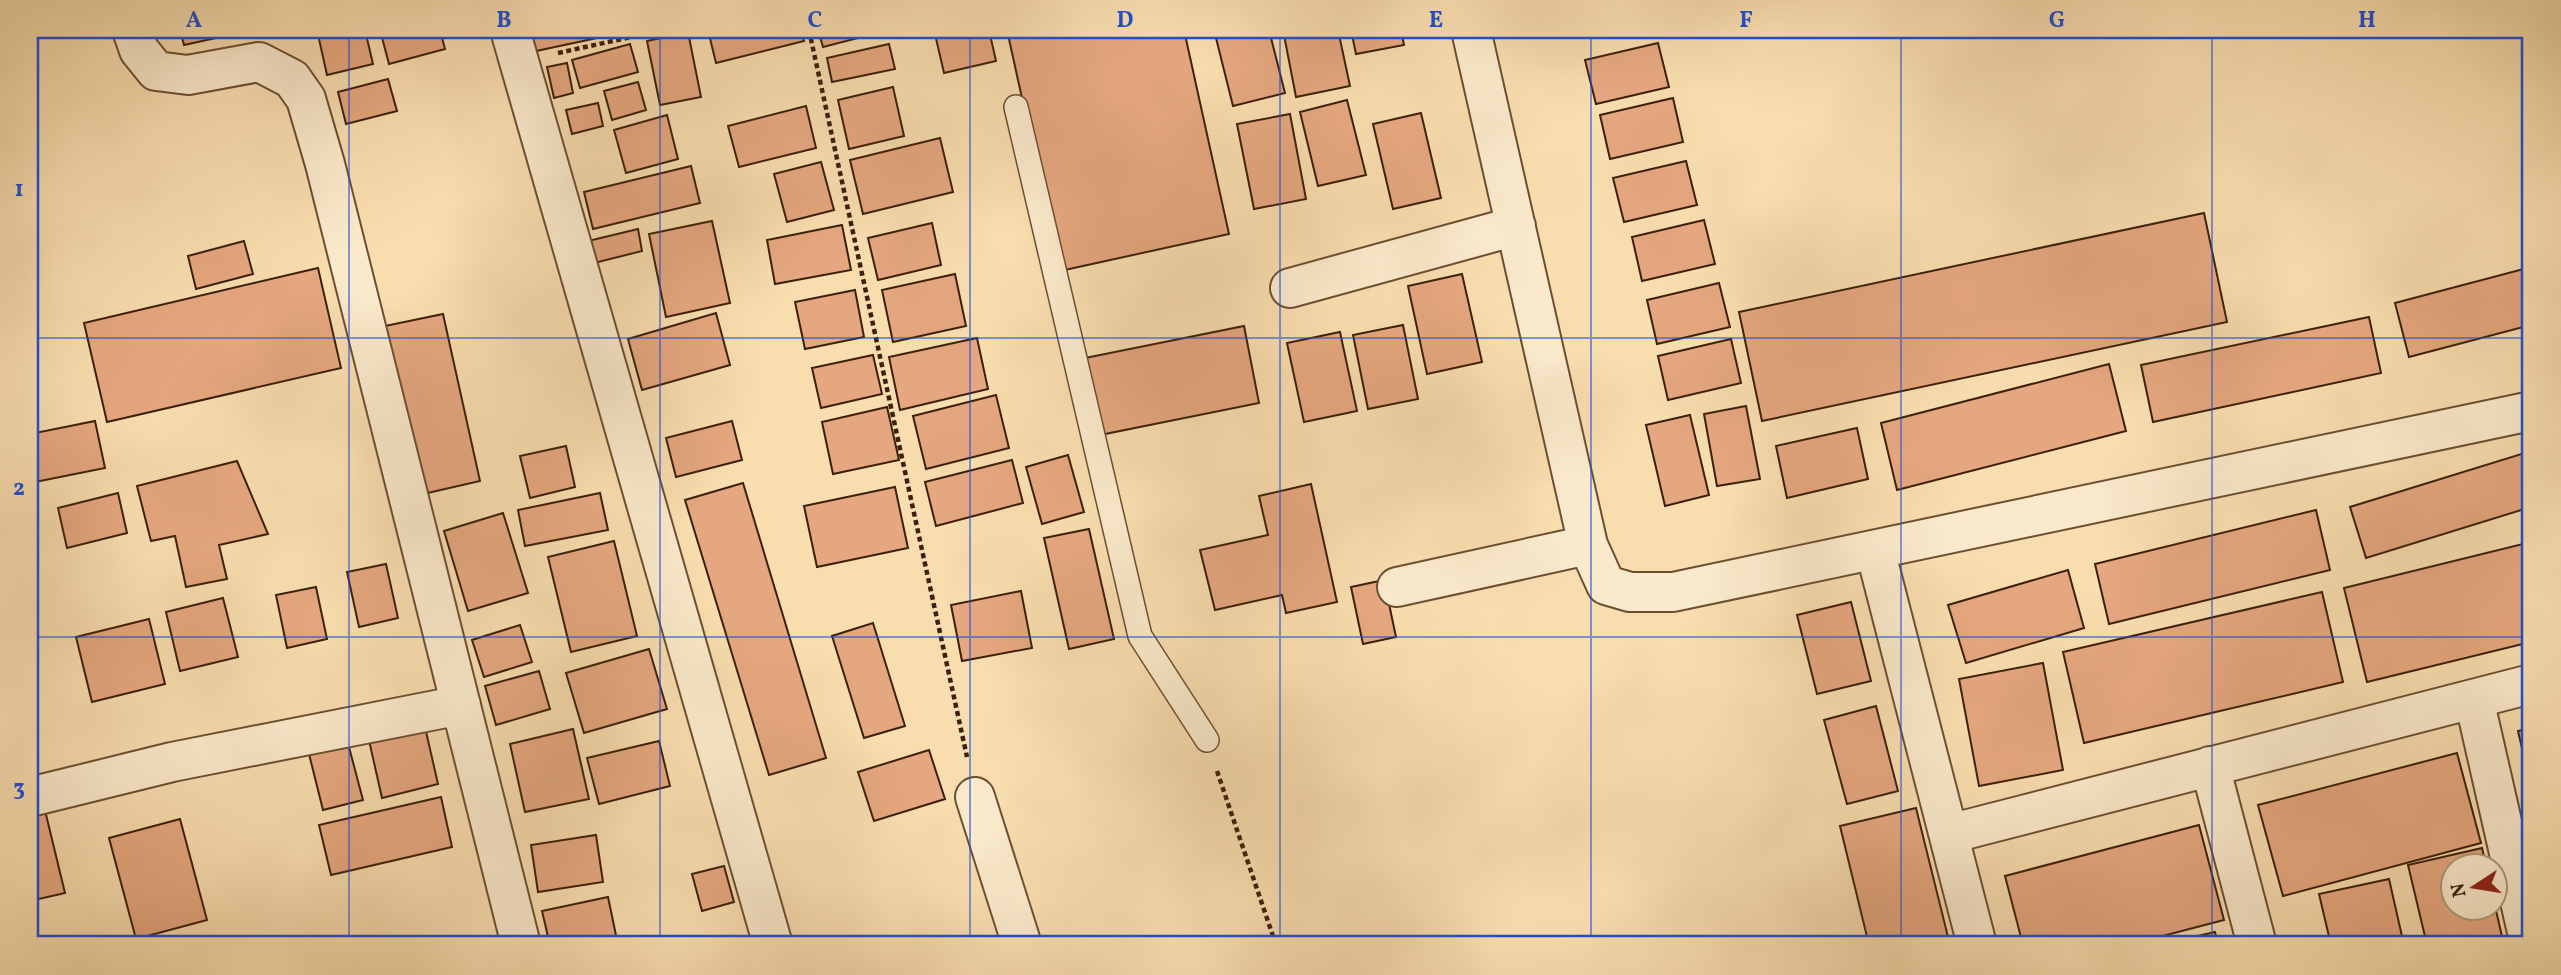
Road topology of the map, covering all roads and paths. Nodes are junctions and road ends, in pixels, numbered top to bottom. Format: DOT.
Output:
graph roads {
  1 [pos="132,30"];
  2 [pos="663,30"];
  3 [pos="809,30"];
  4 [pos="1471,30"];
  5 [pos="514,46"];
  6 [pos="1016,107"];
  7 [pos="1516,226"];
  8 [pos="1290,288"];
  9 [pos="2531,411"];
  10 [pos="1588,545"];
  11 [pos="1875,551"];
  12 [pos="1397,587"];
  13 [pos="2531,684"];
  14 [pos="2474,699"];
  15 [pos="461,705"];
  16 [pos="1207,740"];
  17 [pos="2210,766"];
  18 [pos="30,797"];
  19 [pos="975,797"];
  20 [pos="1949,834"];
  21 [pos="521,945"];
  22 [pos="773,945"];
  23 [pos="1022,945"];
  24 [pos="1276,945"];
  25 [pos="1977,945"];
  26 [pos="2257,945"];
  27 [pos="2530,945"];
  1 -- 15 [label="street"];
  2 -- 5 [label="path"];
  3 -- 19 [label="path"];
  4 -- 7 [label="street"];
  5 -- 22 [label="street"];
  6 -- 16 [label="lane"];
  7 -- 8 [label="street"];
  7 -- 10 [label="street"];
  9 -- 11 [label="street"];
  10 -- 11 [label="street"];
  10 -- 12 [label="street"];
  11 -- 20 [label="street"];
  13 -- 14 [label="street"];
  14 -- 17 [label="street"];
  14 -- 27 [label="street"];
  15 -- 18 [label="street"];
  15 -- 21 [label="street"];
  16 -- 24 [label="path"];
  17 -- 20 [label="street"];
  17 -- 26 [label="street"];
  19 -- 23 [label="street"];
  20 -- 25 [label="street"];
}
